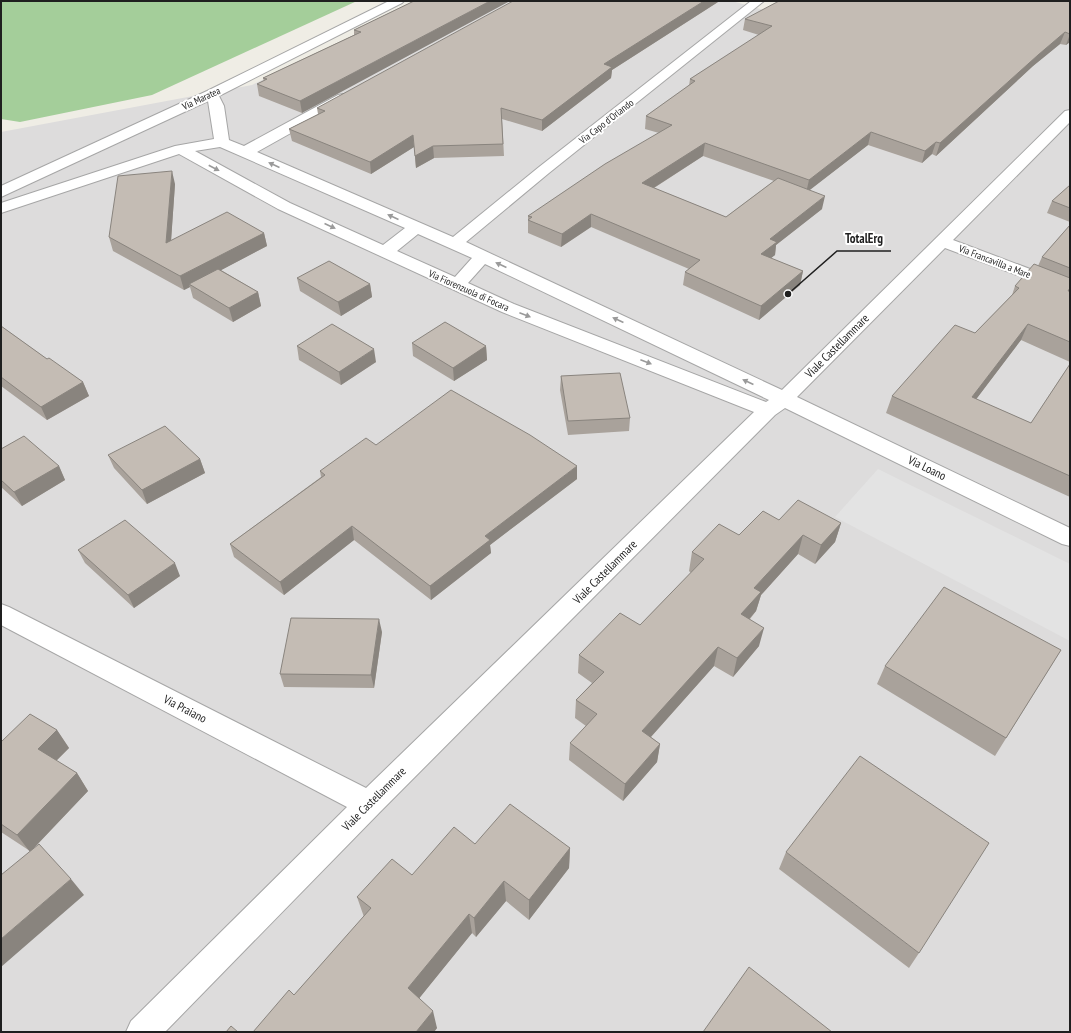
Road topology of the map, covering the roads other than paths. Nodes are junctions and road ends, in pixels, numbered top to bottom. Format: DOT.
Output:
graph roads {
  1 [pos="398,1"];
  2 [pos="758,1"];
  3 [pos="355,92"];
  4 [pos="212,94"];
  5 [pos="1070,114"];
  6 [pos="106,142"];
  7 [pos="222,142"];
  8 [pos="180,150"];
  9 [pos="245,152"];
  10 [pos="139,164"];
  11 [pos="1,192"];
  12 [pos="1,208"];
  13 [pos="417,227"];
  14 [pos="942,241"];
  15 [pos="455,243"];
  16 [pos="385,252"];
  17 [pos="483,256"];
  18 [pos="456,285"];
  19 [pos="1070,290"];
  20 [pos="776,404"];
  21 [pos="1070,538"];
  22 [pos="1,614"];
  23 [pos="369,804"];
  24 [pos="142,1032"];
  1 -- 4 [label="street, Via Maratea"];
  2 -- 15 [label="street, Via Capo d'Orlando"];
  3 -- 9 [label="street"];
  4 -- 6 [label="street, Via Maratea"];
  4 -- 7 [label="street"];
  5 -- 14 [label="street, Viale Castellammare"];
  6 -- 10 [label="street"];
  6 -- 11 [label="street, Via Maratea"];
  7 -- 8 [label="street"];
  7 -- 9 [label="street"];
  8 -- 10 [label="street"];
  8 -- 16 [label="street, Via Fiorenzuola di Focara, one-way"];
  13 -- 9 [label="street, one-way"];
  10 -- 12 [label="street"];
  13 -- 15 [label="street"];
  13 -- 16 [label="street"];
  14 -- 19 [label="street, Via Francavilla a Mare"];
  14 -- 20 [label="street, Viale Castellammare"];
  15 -- 17 [label="street"];
  16 -- 18 [label="street, Via Fiorenzuola di Focara"];
  17 -- 18 [label="street"];
  20 -- 17 [label="street, one-way"];
  18 -- 20 [label="street, Via Fiorenzuola di Focara, one-way"];
  20 -- 21 [label="street, Via Loano"];
  20 -- 23 [label="street, Viale Castellammare"];
  22 -- 23 [label="street, Via Praiano"];
  23 -- 24 [label="street, Viale Castellammare"];
}
